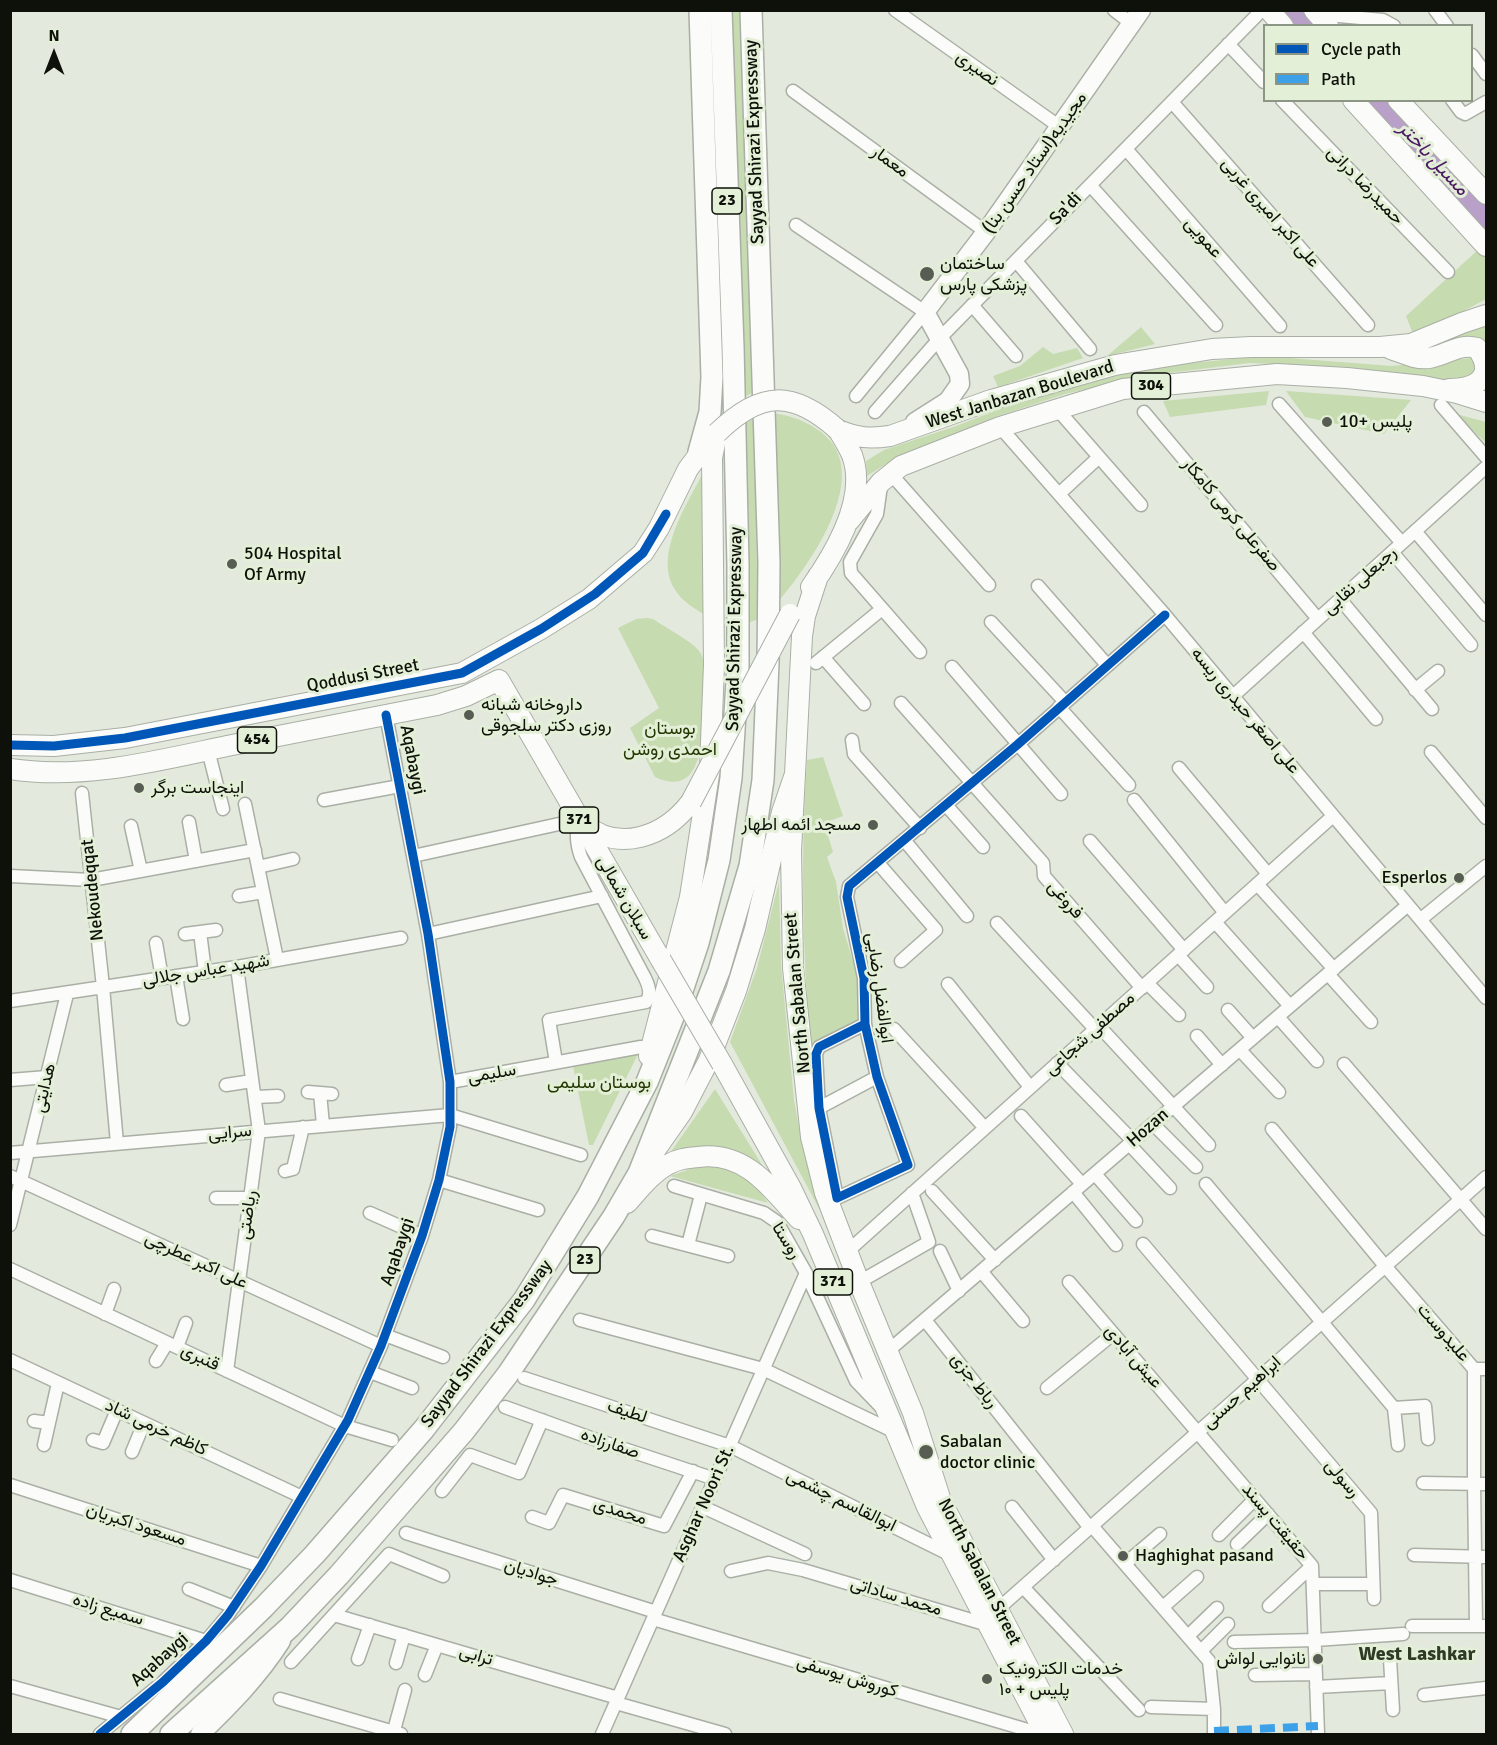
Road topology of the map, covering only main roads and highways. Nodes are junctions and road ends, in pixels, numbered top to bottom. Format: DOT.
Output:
graph roads {
  1 [pos="700,10"];
  2 [pos="721,10"];
  3 [pos="751,10"];
  4 [pos="1269,10"];
  5 [pos="1136,17"];
  6 [pos="1281,24"];
  7 [pos="1355,102"];
  8 [pos="1400,102"];
  9 [pos="1486,194"];
  10 [pos="1486,246"];
  11 [pos="1486,304"];
  12 [pos="1486,315"];
  13 [pos="1462,323"];
  14 [pos="1385,347"];
  15 [pos="1424,386"];
  16 [pos="1486,402"];
  17 [pos="838,430"];
  18 [pos="717,433"];
  19 [pos="895,434"];
  20 [pos="699,452"];
  21 [pos="849,521"];
  22 [pos="819,576"];
  23 [pos="499,680"];
  24 [pos="10,745"];
  25 [pos="10,769"];
  26 [pos="795,774"];
  27 [pos="579,820"];
  28 [pos="631,1115"];
  29 [pos="639,1173"];
  30 [pos="614,1216"];
  31 [pos="813,1234"];
  32 [pos="990,1616"];
  33 [pos="290,1627"];
  34 [pos="126,1726"];
  35 [pos="171,1734"];
  36 [pos="200,1734"];
  37 [pos="1043,1734"];
  38 [pos="1063,1734"];
  1 -- 20 [label="highway"];
  2 -- 28 [label="highway, Sayyad Shirazi Expressway / 23"];
  3 -- 29 [label="highway, Sayyad Shirazi Expressway / 23"];
  4 -- 6 [label="main road"];
  5 -- 19 [label="main road, مجیدیه(استاد حسن بنا)"];
  7 -- 10 [label="main road"];
  8 -- 9 [label="main road"];
  11 -- 13 [label="main road"];
  12 -- 13 [label="main road, West Janbazan Boulevard / 304"];
  13 -- 14 [label="main road, West Janbazan Boulevard / 304"];
  14 -- 15 [label="main road"];
  14 -- 19 [label="main road, West Janbazan Boulevard / 304"];
  15 -- 16 [label="main road, West Janbazan Boulevard / 304"];
  15 -- 21 [label="main road, West Janbazan Boulevard / 304"];
  17 -- 18 [label="main road, Qoddusi Street, bridge"];
  17 -- 19 [label="main road, West Janbazan Boulevard / 304"];
  17 -- 21 [label="main road"];
  18 -- 20 [label="main road, Qoddusi Street"];
  18 -- 28 [label="main road"];
  20 -- 24 [label="main road, Qoddusi Street / 454"];
  21 -- 22 [label="main road"];
  22 -- 26 [label="main road, 371"];
  22 -- 27 [label="main road, bridge"];
  23 -- 25 [label="main road, 454"];
  23 -- 27 [label="main road, سبلان شمالی / 371"];
  26 -- 29 [label="main road"];
  26 -- 32 [label="main road, North Sabalan Street / 371"];
  27 -- 31 [label="main road, سبلان شمالی / 371, bridge"];
  28 -- 34 [label="highway, Sayyad Shirazi Expressway / 23"];
  29 -- 30 [label="highway, Sayyad Shirazi Expressway / 23"];
  30 -- 31 [label="main road"];
  30 -- 33 [label="highway, Sayyad Shirazi Expressway / 23"];
  31 -- 32 [label="main road, North Sabalan Street / 371"];
  32 -- 37 [label="main road, North Sabalan Street / 371"];
  32 -- 38 [label="main road, North Sabalan Street / 371"];
  33 -- 35 [label="highway, Sayyad Shirazi Expressway / 23"];
  33 -- 36 [label="main road"];
}
